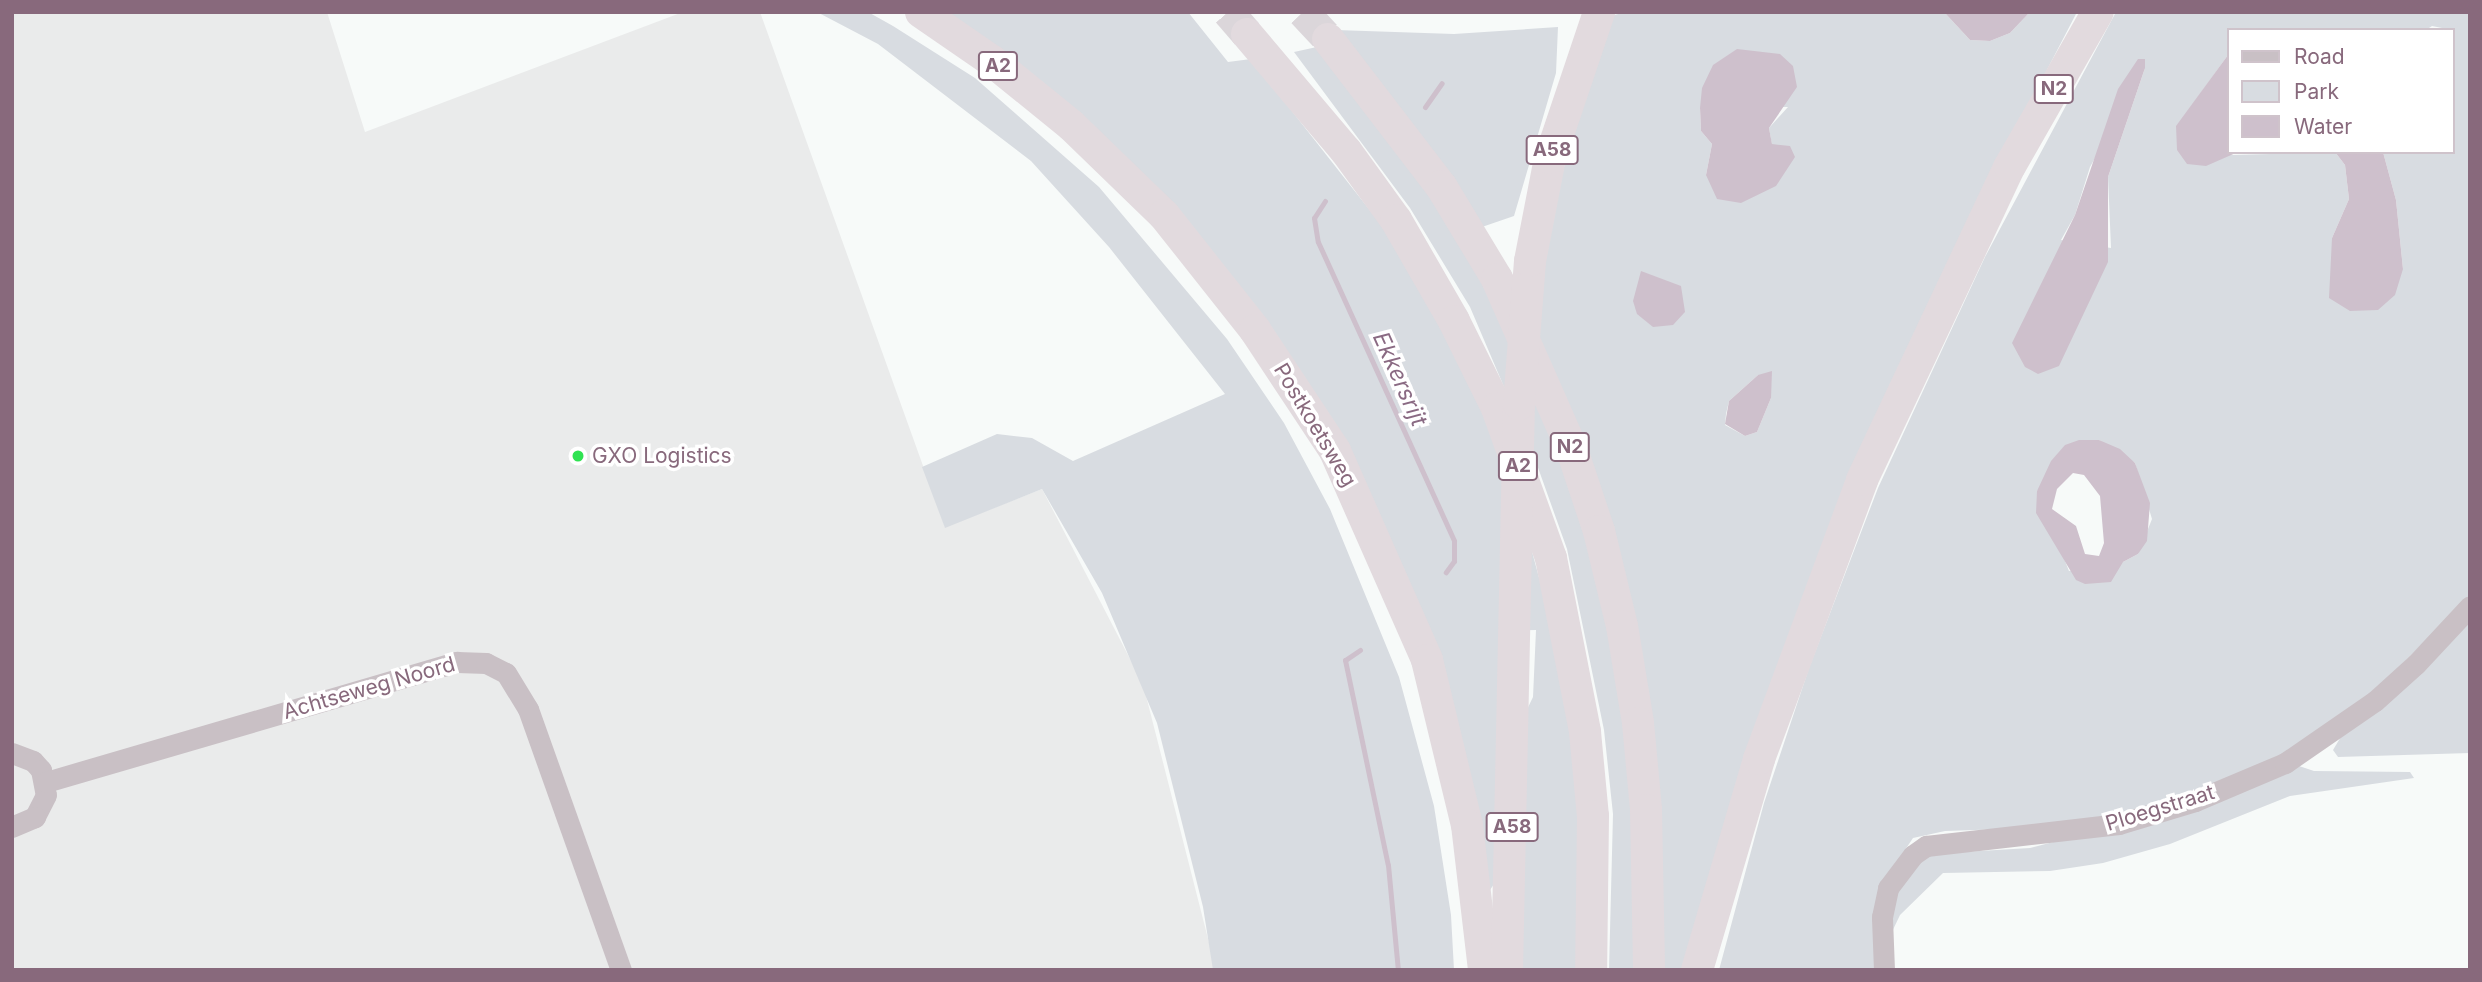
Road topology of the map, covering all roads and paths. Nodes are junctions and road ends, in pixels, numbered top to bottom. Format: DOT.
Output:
graph roads {
  1 [pos="921,12"];
  2 [pos="1599,12"];
  3 [pos="2098,12"];
  4 [pos="1247,34"];
  5 [pos="1328,39"];
  6 [pos="2470,606"];
  7 [pos="12,753"];
  8 [pos="46,782"];
  9 [pos="12,827"];
  10 [pos="621,970"];
  11 [pos="1484,970"];
  12 [pos="1507,970"];
  13 [pos="1591,970"];
  14 [pos="1649,970"];
  15 [pos="1697,970"];
  16 [pos="1884,970"];
  1 -- 11 [label="highway, Postkoetsweg / A2"];
  2 -- 12 [label="highway, A58"];
  3 -- 15 [label="highway, N2"];
  4 -- 13 [label="highway, A2"];
  5 -- 14 [label="highway, N2"];
  6 -- 16 [label="street, Ploegstraat"];
  7 -- 8 [label="street"];
  8 -- 9 [label="street"];
  8 -- 10 [label="street, Achtseweg Noord"];
}
